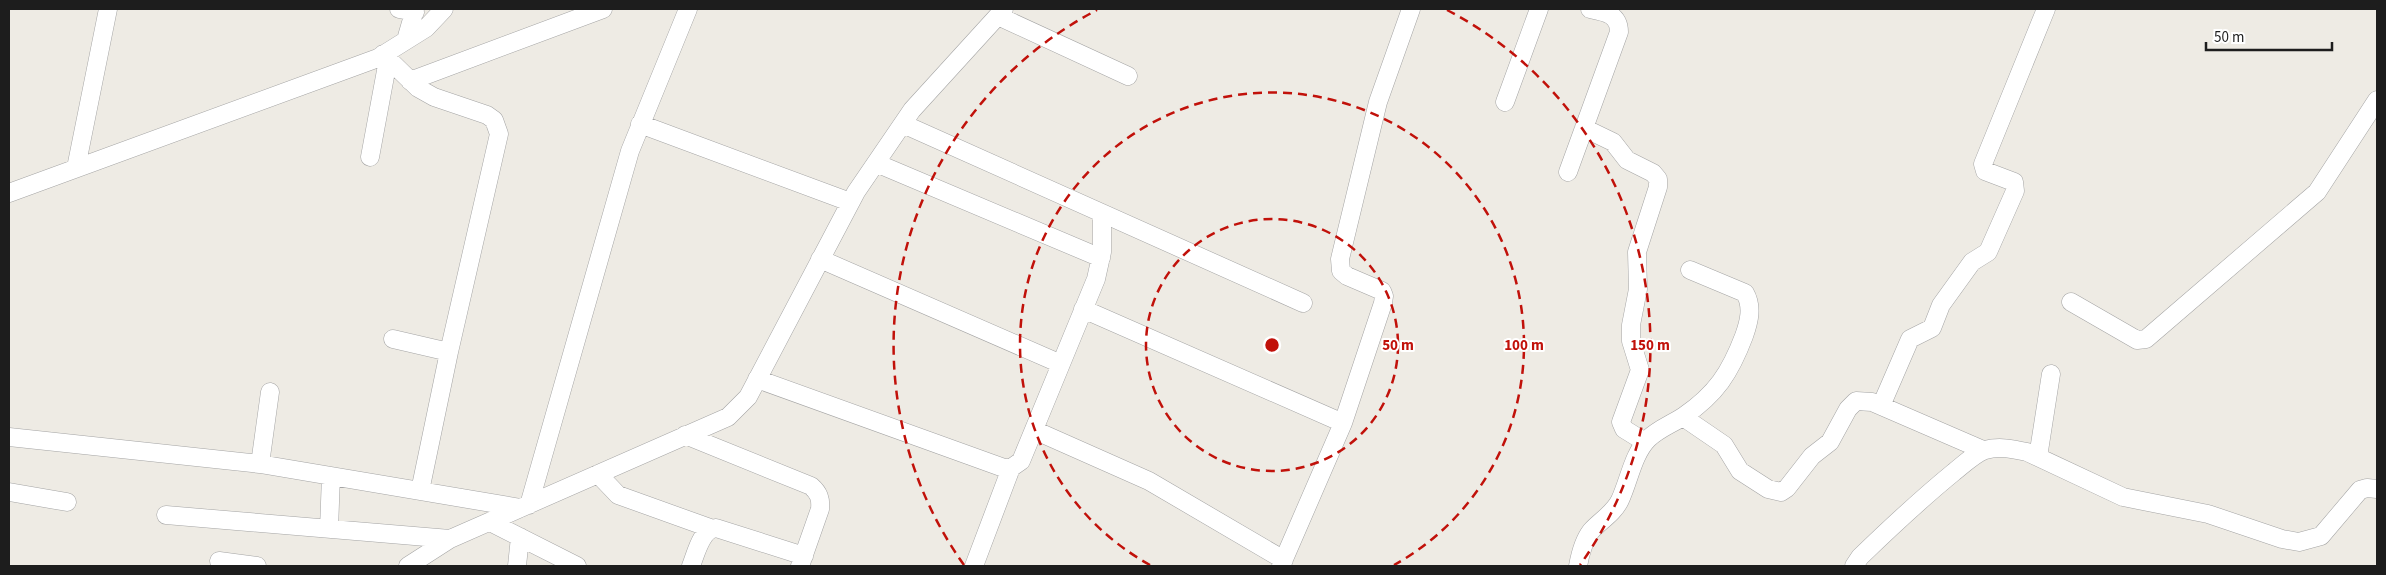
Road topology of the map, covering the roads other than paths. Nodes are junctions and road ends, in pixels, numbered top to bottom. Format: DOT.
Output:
graph roads {
  1 [pos="108,9"];
  2 [pos="444,9"];
  3 [pos="602,9"];
  4 [pos="688,9"];
  5 [pos="1411,9"];
  6 [pos="1539,9"];
  7 [pos="1590,9"];
  8 [pos="2046,9"];
  9 [pos="410,10"];
  10 [pos="1001,12"];
  11 [pos="406,40"];
  12 [pos="386,57"];
  13 [pos="1128,76"];
  14 [pos="410,81"];
  15 [pos="2377,100"];
  16 [pos="1505,102"];
  17 [pos="640,124"];
  18 [pos="903,124"];
  19 [pos="1584,128"];
  20 [pos="370,157"];
  21 [pos="876,163"];
  22 [pos="76,168"];
  23 [pos="1568,172"];
  24 [pos="9,193"];
  25 [pos="850,202"];
  26 [pos="1102,214"];
  27 [pos="1101,258"];
  28 [pos="820,259"];
  29 [pos="1690,270"];
  30 [pos="2071,302"];
  31 [pos="1303,303"];
  32 [pos="1084,309"];
  33 [pos="393,339"];
  34 [pos="449,352"];
  35 [pos="1061,364"];
  36 [pos="2051,374"];
  37 [pos="757,379"];
  38 [pos="270,392"];
  39 [pos="1881,406"];
  40 [pos="1683,417"];
  41 [pos="1343,423"];
  42 [pos="1034,430"];
  43 [pos="685,435"];
  44 [pos="9,437"];
  45 [pos="1645,442"];
  46 [pos="1984,450"];
  47 [pos="2038,458"];
  48 [pos="260,464"];
  49 [pos="1011,468"];
  50 [pos="598,474"];
  51 [pos="331,476"];
  52 [pos="2377,489"];
  53 [pos="420,491"];
  54 [pos="9,492"];
  55 [pos="67,502"];
  56 [pos="525,507"];
  57 [pos="166,515"];
  58 [pos="490,522"];
  59 [pos="710,528"];
  60 [pos="329,529"];
  61 [pos="520,537"];
  62 [pos="450,540"];
  63 [pos="218,561"];
  64 [pos="802,561"];
  65 [pos="1282,563"];
  66 [pos="257,566"];
  67 [pos="408,566"];
  68 [pos="517,566"];
  69 [pos="577,566"];
  70 [pos="691,566"];
  71 [pos="974,566"];
  72 [pos="1578,566"];
  73 [pos="1854,566"];
  1 -- 22 [label="street"];
  2 -- 11 [label="street"];
  3 -- 14 [label="street"];
  4 -- 17 [label="street"];
  5 -- 41 [label="street"];
  6 -- 16 [label="street"];
  7 -- 19 [label="street"];
  8 -- 39 [label="street"];
  9 -- 11 [label="street"];
  10 -- 13 [label="street"];
  10 -- 18 [label="street"];
  11 -- 12 [label="street"];
  12 -- 14 [label="street"];
  12 -- 20 [label="street"];
  12 -- 22 [label="street"];
  14 -- 34 [label="street"];
  15 -- 30 [label="street"];
  17 -- 25 [label="street"];
  17 -- 56 [label="street"];
  18 -- 21 [label="street"];
  18 -- 26 [label="street"];
  19 -- 23 [label="street"];
  19 -- 45 [label="street"];
  21 -- 25 [label="street"];
  21 -- 27 [label="street"];
  22 -- 24 [label="street"];
  25 -- 28 [label="street"];
  26 -- 27 [label="street"];
  26 -- 31 [label="street"];
  27 -- 32 [label="street"];
  28 -- 35 [label="street"];
  28 -- 37 [label="street"];
  29 -- 40 [label="street"];
  32 -- 35 [label="street"];
  32 -- 41 [label="street"];
  33 -- 34 [label="street"];
  34 -- 53 [label="street"];
  35 -- 42 [label="street"];
  36 -- 47 [label="street"];
  37 -- 43 [label="street"];
  37 -- 49 [label="street"];
  38 -- 48 [label="street"];
  39 -- 40 [label="street"];
  39 -- 46 [label="street"];
  40 -- 45 [label="street"];
  41 -- 65 [label="street"];
  42 -- 49 [label="street"];
  42 -- 65 [label="street"];
  43 -- 50 [label="street"];
  43 -- 64 [label="street"];
  44 -- 48 [label="street"];
  45 -- 72 [label="street"];
  46 -- 47 [label="street"];
  46 -- 73 [label="street"];
  47 -- 52 [label="street"];
  48 -- 51 [label="street"];
  49 -- 71 [label="street"];
  50 -- 56 [label="street"];
  50 -- 59 [label="street"];
  51 -- 53 [label="street"];
  51 -- 60 [label="street"];
  53 -- 56 [label="street"];
  54 -- 55 [label="street"];
  56 -- 58 [label="street"];
  57 -- 60 [label="street"];
  58 -- 61 [label="street"];
  58 -- 62 [label="street"];
  59 -- 64 [label="street"];
  59 -- 70 [label="street"];
  60 -- 62 [label="street"];
  61 -- 68 [label="street"];
  61 -- 69 [label="street"];
  62 -- 67 [label="street"];
  63 -- 66 [label="street"];
}
